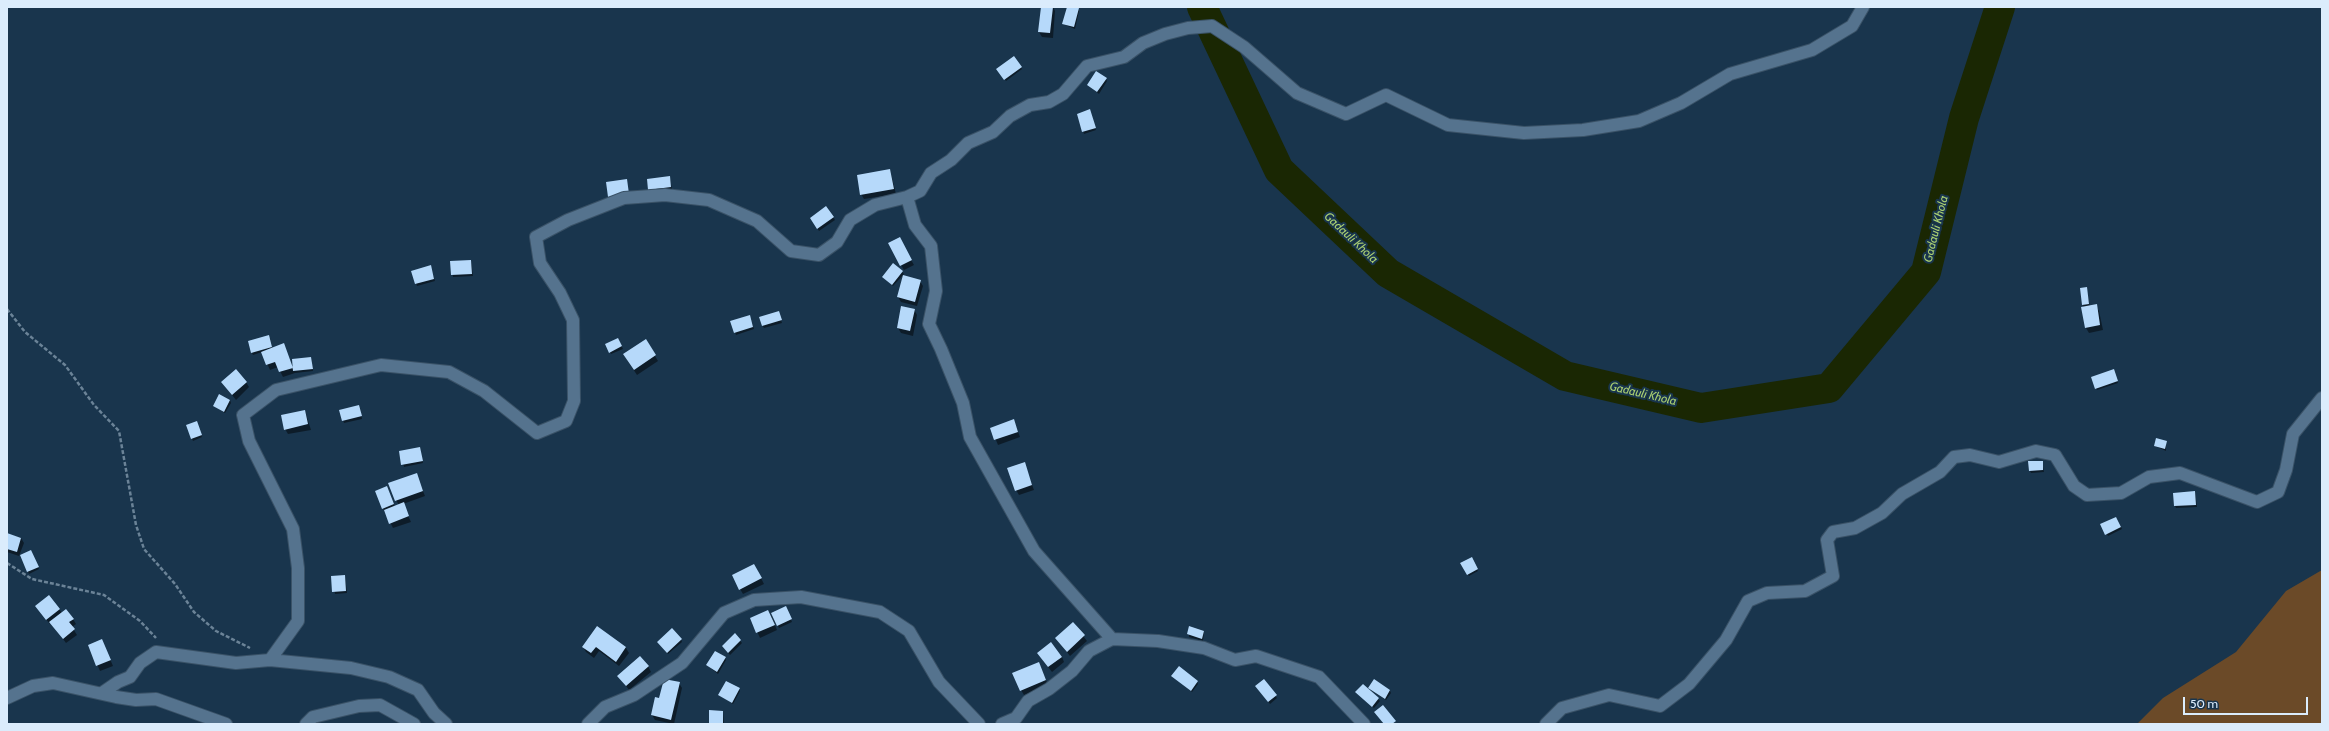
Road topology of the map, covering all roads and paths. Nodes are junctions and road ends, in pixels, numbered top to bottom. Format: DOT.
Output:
graph roads {
  1 [pos="1863,7"];
  2 [pos="907,197"];
  3 [pos="7,309"];
  4 [pos="2322,398"];
  5 [pos="7,563"];
  6 [pos="1112,639"];
  7 [pos="156,652"];
  8 [pos="270,660"];
  9 [pos="102,693"];
  10 [pos="7,698"];
  11 [pos="226,724"];
  12 [pos="306,724"];
  13 [pos="414,724"];
  14 [pos="446,724"];
  15 [pos="588,724"];
  16 [pos="979,724"];
  17 [pos="1002,724"];
  18 [pos="1364,724"];
  19 [pos="1546,724"];
  1 -- 2 [label="street"];
  2 -- 6 [label="street"];
  2 -- 8 [label="street"];
  3 -- 8 [label="path"];
  4 -- 19 [label="street"];
  5 -- 7 [label="path"];
  6 -- 17 [label="street"];
  6 -- 18 [label="street"];
  7 -- 8 [label="street"];
  7 -- 9 [label="street"];
  8 -- 14 [label="street"];
  9 -- 10 [label="street"];
  9 -- 11 [label="street"];
  12 -- 13 [label="street"];
  15 -- 16 [label="street"];
}
